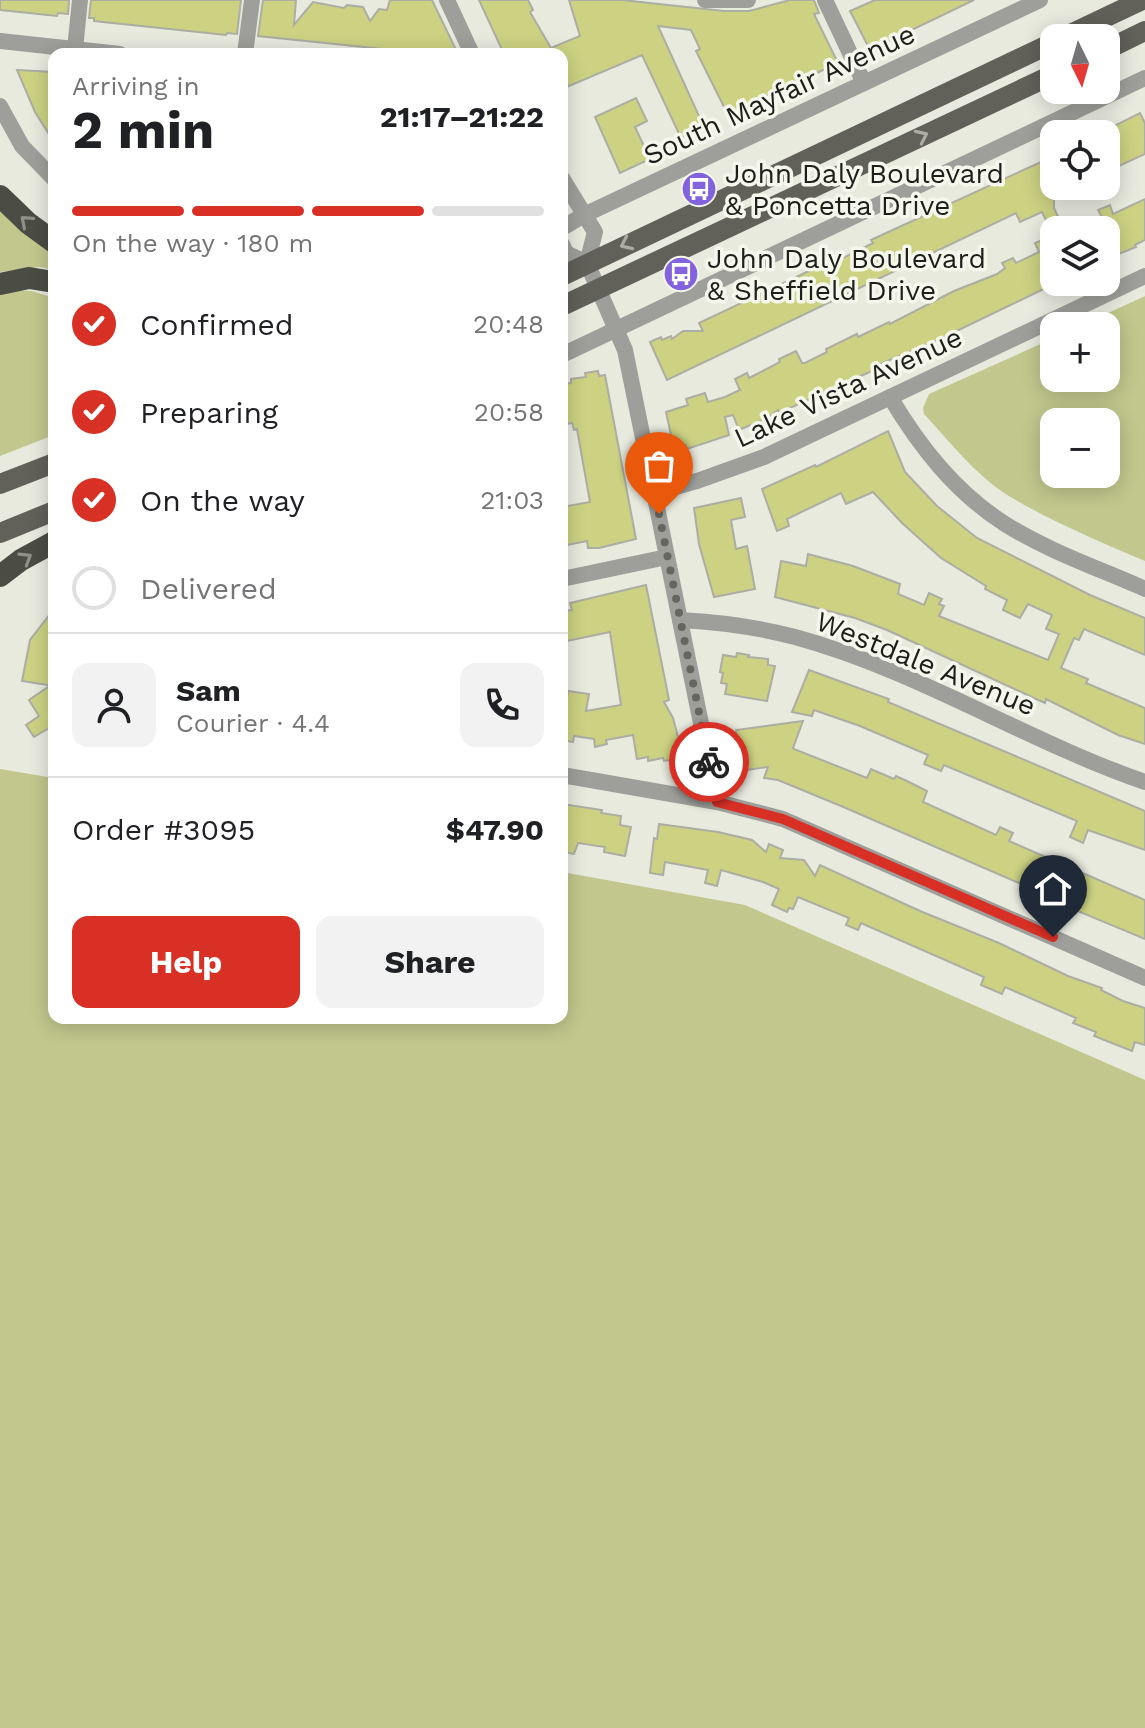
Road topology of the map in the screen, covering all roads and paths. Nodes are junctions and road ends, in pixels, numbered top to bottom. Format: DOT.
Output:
graph roads {
  1 [pos="80,0"];
  2 [pos="252,0"];
  3 [pos="447,0"];
  4 [pos="705,0"];
  5 [pos="748,0"];
  6 [pos="825,0"];
  7 [pos="1142,0"];
  8 [pos="1037,1"];
  9 [pos="1091,24"];
  10 [pos="1145,31"];
  11 [pos="0,41"];
  12 [pos="1120,43"];
  13 [pos="66,48"];
  14 [pos="75,48"];
  15 [pos="246,48"];
  16 [pos="469,48"];
  17 [pos="1040,49"];
  18 [pos="1145,78"];
  19 [pos="1040,81"];
  20 [pos="864,83"];
  21 [pos="0,106"];
  22 [pos="48,173"];
  23 [pos="568,188"];
  24 [pos="0,196"];
  25 [pos="584,215"];
  26 [pos="568,224"];
  27 [pos="48,238"];
  28 [pos="568,254"];
  29 [pos="587,263"];
  30 [pos="568,273"];
  31 [pos="1145,276"];
  32 [pos="48,281"];
  33 [pos="0,284"];
  34 [pos="598,289"];
  35 [pos="568,303"];
  36 [pos="616,328"];
  37 [pos="568,352"];
  38 [pos="890,397"];
  39 [pos="48,465"];
  40 [pos="0,484"];
  41 [pos="654,493"];
  42 [pos="48,513"];
  43 [pos="0,533"];
  44 [pos="48,545"];
  45 [pos="667,557"];
  46 [pos="0,576"];
  47 [pos="568,578"];
  48 [pos="1145,589"];
  49 [pos="680,620"];
  50 [pos="568,776"];
  51 [pos="1145,782"];
  52 [pos="717,802"];
  53 [pos="1145,978"];
  1 -- 14 [label="street"];
  2 -- 15 [label="street"];
  3 -- 16 [label="street"];
  4 -- 5 [label="street"];
  6 -- 20 [label="street"];
  7 -- 9 [label="main road"];
  8 -- 20 [label="street, South Mayfair Avenue"];
  10 -- 12 [label="main road"];
  11 -- 13 [label="street"];
  17 -- 29 [label="main road, one-way"];
  18 -- 36 [label="street"];
  34 -- 19 [label="main road, one-way"];
  20 -- 25 [label="street, South Mayfair Avenue"];
  21 -- 22 [label="street"];
  23 -- 25 [label="street"];
  27 -- 24 [label="highway, one-way"];
  25 -- 26 [label="street, South Mayfair Avenue"];
  25 -- 29 [label="street"];
  28 -- 29 [label="street"];
  29 -- 30 [label="main road"];
  29 -- 34 [label="street"];
  31 -- 38 [label="street, Lake Vista Avenue"];
  32 -- 33 [label="highway"];
  34 -- 35 [label="main road"];
  34 -- 36 [label="street"];
  36 -- 37 [label="street"];
  36 -- 41 [label="street"];
  38 -- 41 [label="street, Lake Vista Avenue"];
  38 -- 48 [label="street"];
  39 -- 40 [label="main road"];
  41 -- 45 [label="street"];
  42 -- 43 [label="main road"];
  46 -- 44 [label="highway, one-way"];
  45 -- 47 [label="street"];
  45 -- 49 [label="street"];
  49 -- 51 [label="street, Westdale Avenue"];
  49 -- 52 [label="street"];
  50 -- 52 [label="street"];
  52 -- 53 [label="street"];
}
